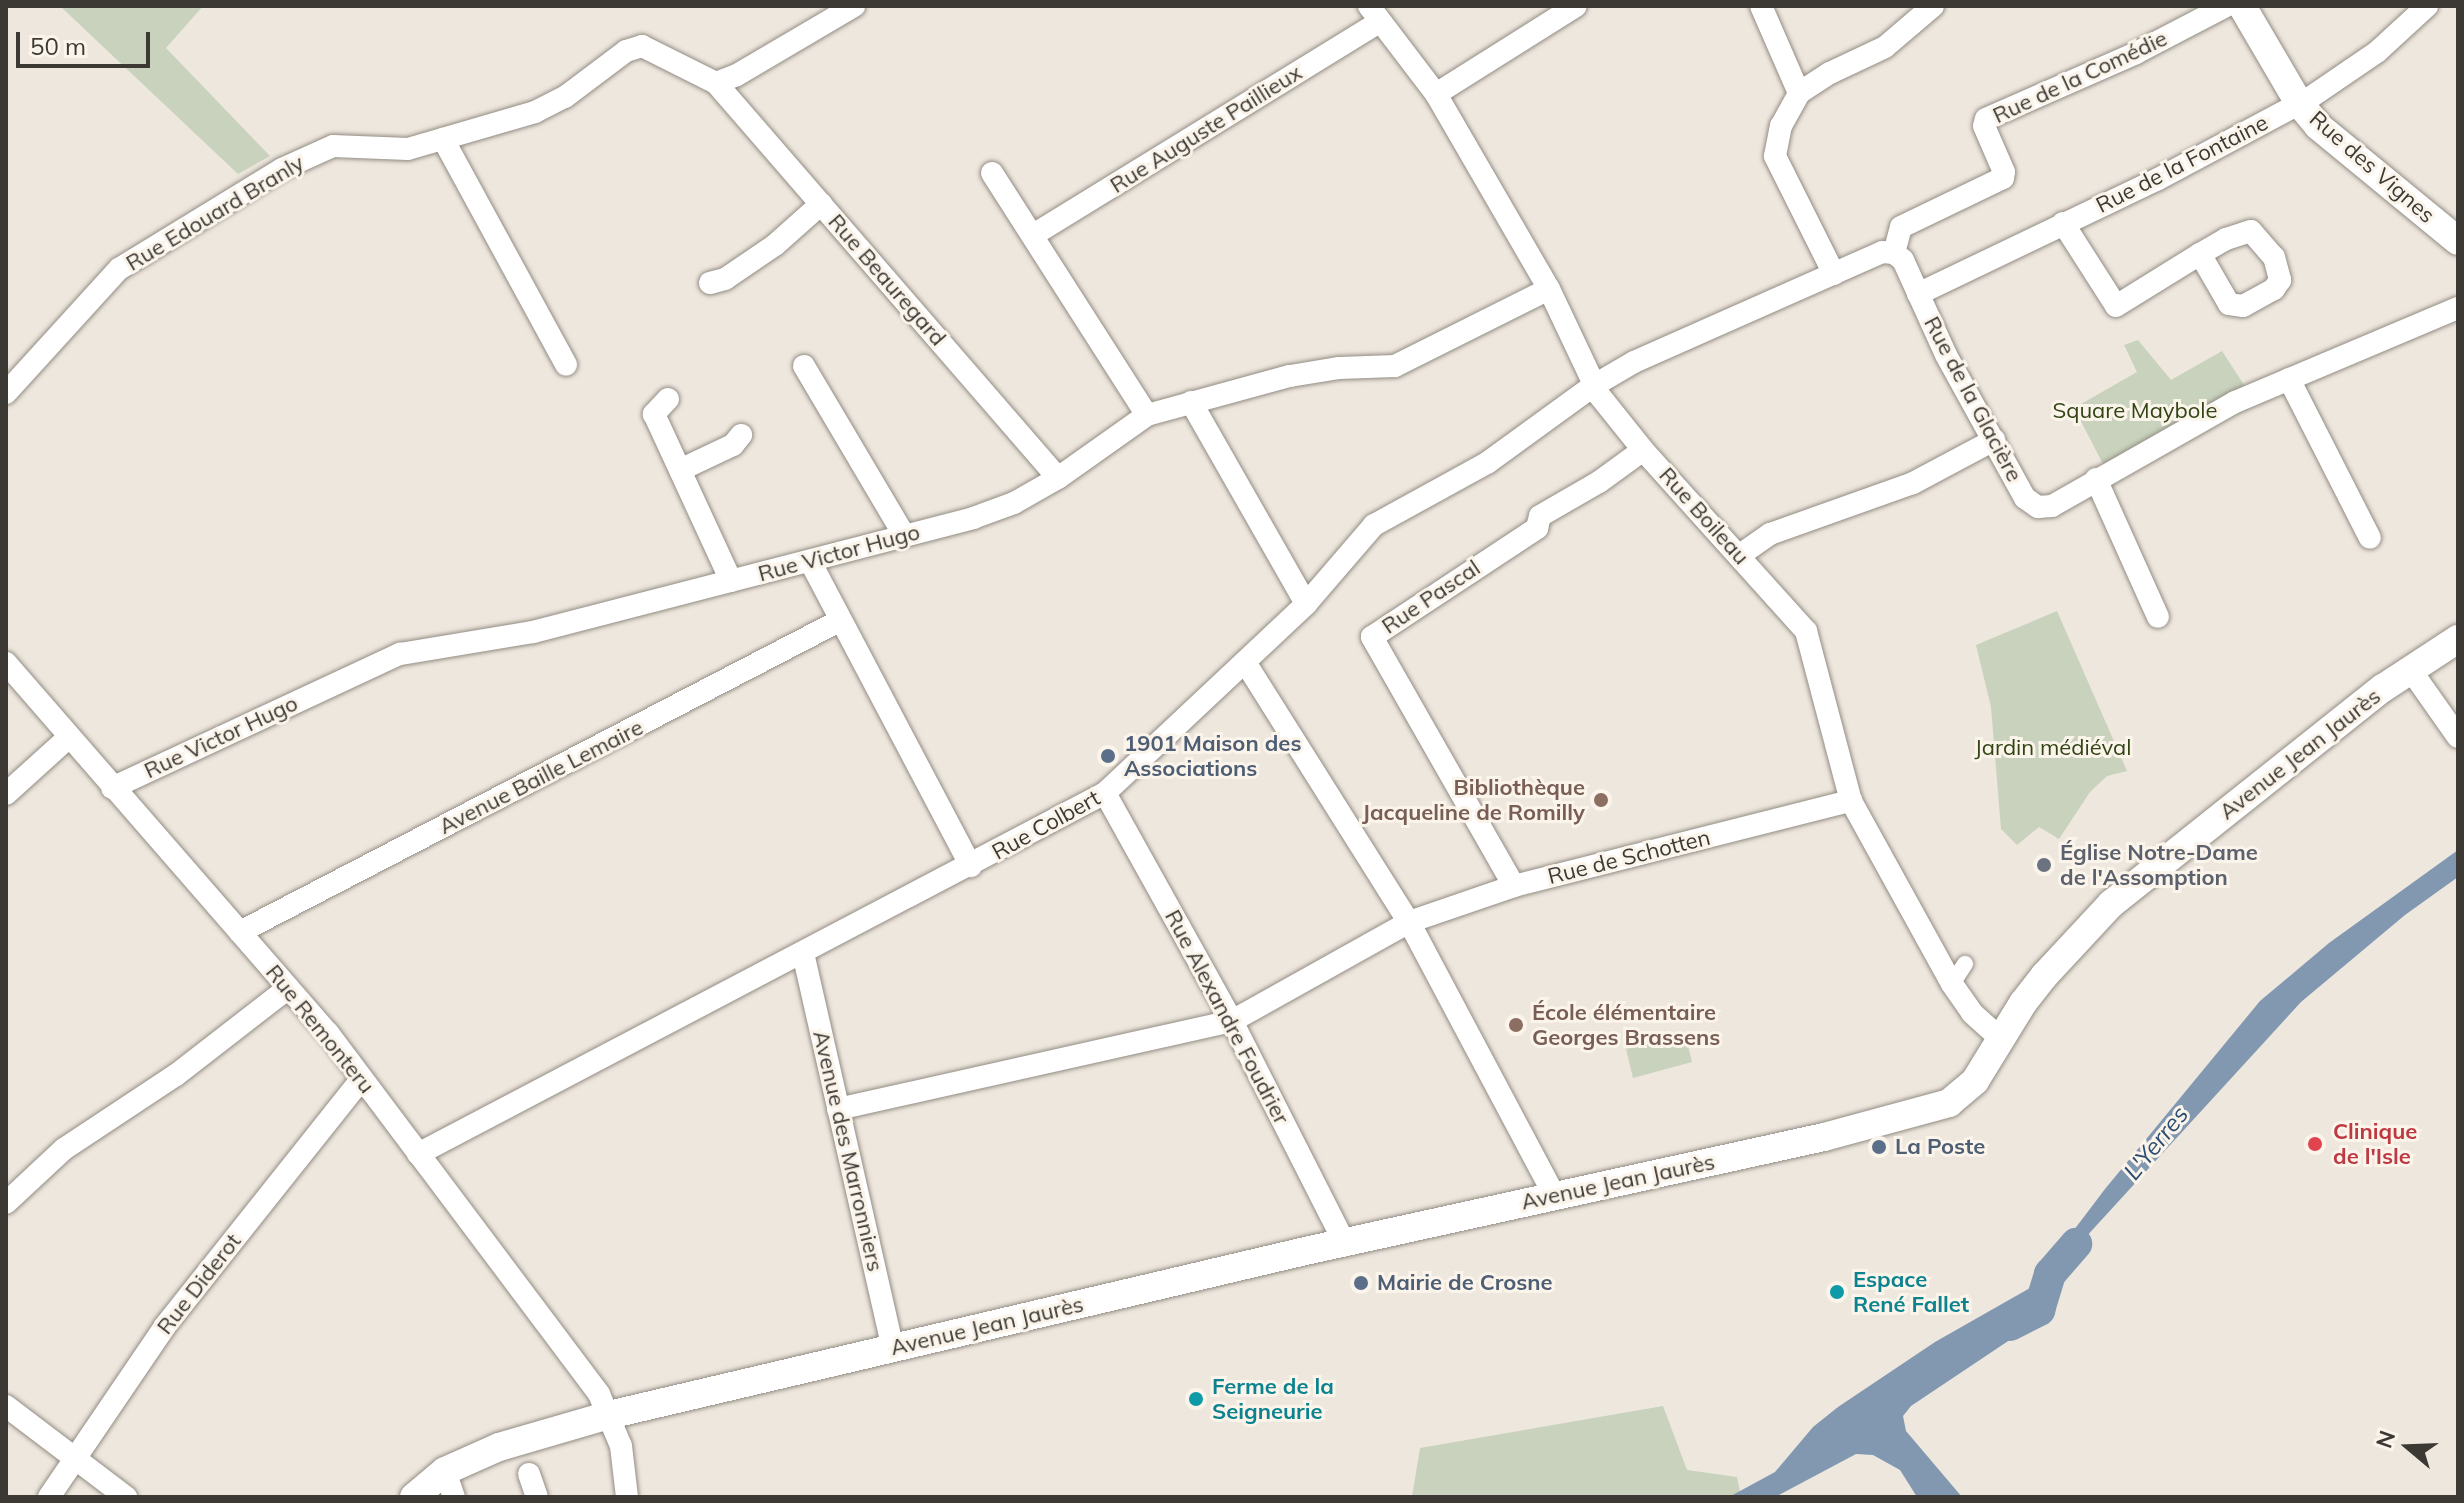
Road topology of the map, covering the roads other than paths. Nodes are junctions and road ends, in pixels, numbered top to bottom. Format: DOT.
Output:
graph roads {
  1 [pos="854,6"];
  2 [pos="1576,6"];
  3 [pos="1761,6"];
  4 [pos="1933,6"];
  5 [pos="2226,6"];
  6 [pos="2242,6"];
  7 [pos="2427,6"];
  8 [pos="1374,14"];
  9 [pos="716,83"];
  10 [pos="1799,93"];
  11 [pos="1436,94"];
  12 [pos="2299,103"];
  13 [pos="443,139"];
  14 [pos="992,173"];
  15 [pos="821,204"];
  16 [pos="2063,223"];
  17 [pos="1033,235"];
  18 [pos="2458,241"];
  19 [pos="1894,253"];
  20 [pos="2200,254"];
  21 [pos="1834,274"];
  22 [pos="710,283"];
  23 [pos="1549,289"];
  24 [pos="1918,294"];
  25 [pos="2458,308"];
  26 [pos="566,365"];
  27 [pos="804,366"];
  28 [pos="2289,379"];
  29 [pos="1593,386"];
  30 [pos="6,393"];
  31 [pos="668,399"];
  32 [pos="1191,402"];
  33 [pos="1147,415"];
  34 [pos="741,435"];
  35 [pos="1994,440"];
  36 [pos="1643,450"];
  37 [pos="680,470"];
  38 [pos="1058,478"];
  39 [pos="2096,479"];
  40 [pos="904,535"];
  41 [pos="2370,538"];
  42 [pos="1740,555"];
  43 [pos="810,561"];
  44 [pos="731,581"];
  45 [pos="1306,604"];
  46 [pos="2158,617"];
  47 [pos="841,620"];
  48 [pos="2458,639"];
  49 [pos="1245,662"];
  50 [pos="6,663"];
  51 [pos="2410,669"];
  52 [pos="2458,737"];
  53 [pos="68,738"];
  54 [pos="112,788"];
  55 [pos="1105,793"];
  56 [pos="6,794"];
  57 [pos="1851,801"];
  58 [pos="971,866"];
  59 [pos="1514,886"];
  60 [pos="1409,922"];
  61 [pos="240,932"];
  62 [pos="803,953"];
  63 [pos="1965,964"];
  64 [pos="1952,984"];
  65 [pos="288,988"];
  66 [pos="1232,1021"];
  67 [pos="2002,1040"];
  68 [pos="361,1080"];
  69 [pos="838,1109"];
  70 [pos="418,1154"];
  71 [pos="1554,1195"];
  72 [pos="6,1203"];
  73 [pos="1344,1242"];
  74 [pos="893,1348"];
  75 [pos="6,1406"];
  76 [pos="609,1415"];
  77 [pos="75,1457"];
  78 [pos="529,1474"];
  79 [pos="449,1484"];
  80 [pos="49,1497"];
  81 [pos="126,1497"];
  82 [pos="414,1497"];
  83 [pos="537,1497"];
  84 [pos="627,1497"];
  1 -- 9 [label="street"];
  2 -- 11 [label="street"];
  3 -- 10 [label="street"];
  4 -- 10 [label="street"];
  5 -- 19 [label="street, Rue de la Comédie"];
  6 -- 12 [label="street, Rue des Vignes"];
  7 -- 12 [label="street, Rue de la Fontaine"];
  8 -- 11 [label="street, Rue Boileau"];
  8 -- 17 [label="street, Rue Auguste Paillieux"];
  9 -- 13 [label="street, Rue Edouard Branly"];
  9 -- 15 [label="street, Rue Beauregard"];
  10 -- 21 [label="street"];
  11 -- 23 [label="street, Rue Boileau"];
  12 -- 16 [label="street, Rue de la Fontaine"];
  12 -- 18 [label="street, Rue des Vignes"];
  13 -- 26 [label="street"];
  13 -- 30 [label="street, Rue Edouard Branly"];
  14 -- 17 [label="street"];
  15 -- 22 [label="street"];
  15 -- 38 [label="street, Rue Beauregard"];
  16 -- 20 [label="street"];
  16 -- 24 [label="street, Rue de la Fontaine"];
  17 -- 33 [label="street"];
  19 -- 21 [label="street"];
  19 -- 24 [label="street, Rue de la Glacière"];
  21 -- 29 [label="street"];
  23 -- 29 [label="street, Rue Boileau"];
  23 -- 32 [label="street, Rue Victor Hugo"];
  24 -- 35 [label="street, Rue de la Glacière"];
  25 -- 28 [label="street, Rue de la Glacière"];
  27 -- 40 [label="street"];
  28 -- 39 [label="street, Rue de la Glacière"];
  28 -- 41 [label="street"];
  29 -- 36 [label="street, Rue Boileau"];
  29 -- 45 [label="street, Rue Colbert"];
  31 -- 37 [label="street"];
  32 -- 33 [label="street, Rue Victor Hugo"];
  32 -- 45 [label="street"];
  33 -- 38 [label="street, Rue Victor Hugo"];
  34 -- 37 [label="street"];
  35 -- 39 [label="street, Rue de la Glacière"];
  35 -- 42 [label="street"];
  36 -- 42 [label="street, Rue Boileau"];
  36 -- 59 [label="street, Rue Pascal"];
  37 -- 44 [label="street"];
  38 -- 40 [label="street, Rue Victor Hugo"];
  39 -- 46 [label="street"];
  40 -- 43 [label="street, Rue Victor Hugo"];
  42 -- 57 [label="street, Rue Boileau"];
  43 -- 44 [label="street, Rue Victor Hugo"];
  43 -- 47 [label="street"];
  44 -- 54 [label="street, Rue Victor Hugo"];
  45 -- 49 [label="street, Rue Colbert"];
  47 -- 58 [label="street"];
  47 -- 61 [label="street, Avenue Baille Lemaire"];
  48 -- 51 [label="street, Avenue Jean Jaurès"];
  49 -- 55 [label="street, Rue Colbert"];
  49 -- 60 [label="street"];
  50 -- 53 [label="street, Rue Remonteru"];
  51 -- 52 [label="street"];
  51 -- 67 [label="street, Avenue Jean Jaurès"];
  53 -- 54 [label="street, Rue Remonteru"];
  53 -- 56 [label="street"];
  54 -- 61 [label="street, Rue Remonteru"];
  55 -- 58 [label="street, Rue Colbert"];
  55 -- 66 [label="street, Rue Alexandre Foudrier"];
  57 -- 59 [label="street, Rue de Schotten"];
  57 -- 64 [label="street, Rue Boileau"];
  58 -- 62 [label="street, Rue Colbert"];
  59 -- 60 [label="street, Rue de Schotten"];
  60 -- 66 [label="street, Rue de Schotten"];
  60 -- 71 [label="street"];
  61 -- 65 [label="street, Rue Remonteru"];
  62 -- 69 [label="street, Avenue des Marronniers"];
  62 -- 70 [label="street, Rue Colbert"];
  63 -- 64 [label="street"];
  64 -- 67 [label="street, Rue Boileau"];
  65 -- 68 [label="street, Rue Remonteru"];
  65 -- 72 [label="street"];
  66 -- 69 [label="street, Rue de Schotten"];
  66 -- 73 [label="street, Rue Alexandre Foudrier"];
  67 -- 71 [label="street, Avenue Jean Jaurès"];
  68 -- 70 [label="street, Rue Remonteru"];
  68 -- 77 [label="street, Rue Diderot"];
  69 -- 74 [label="street, Avenue des Marronniers"];
  70 -- 76 [label="street, Rue Remonteru"];
  71 -- 73 [label="street, Avenue Jean Jaurès"];
  73 -- 74 [label="street, Avenue Jean Jaurès"];
  74 -- 76 [label="street, Avenue Jean Jaurès"];
  75 -- 77 [label="street"];
  76 -- 79 [label="street, Avenue Jean Jaurès"];
  76 -- 84 [label="street, Rue Remonteru"];
  77 -- 80 [label="street, Rue Diderot"];
  77 -- 81 [label="street"];
  78 -- 83 [label="street"];
  79 -- 82 [label="street, Avenue Jean Jaurès"];
}
